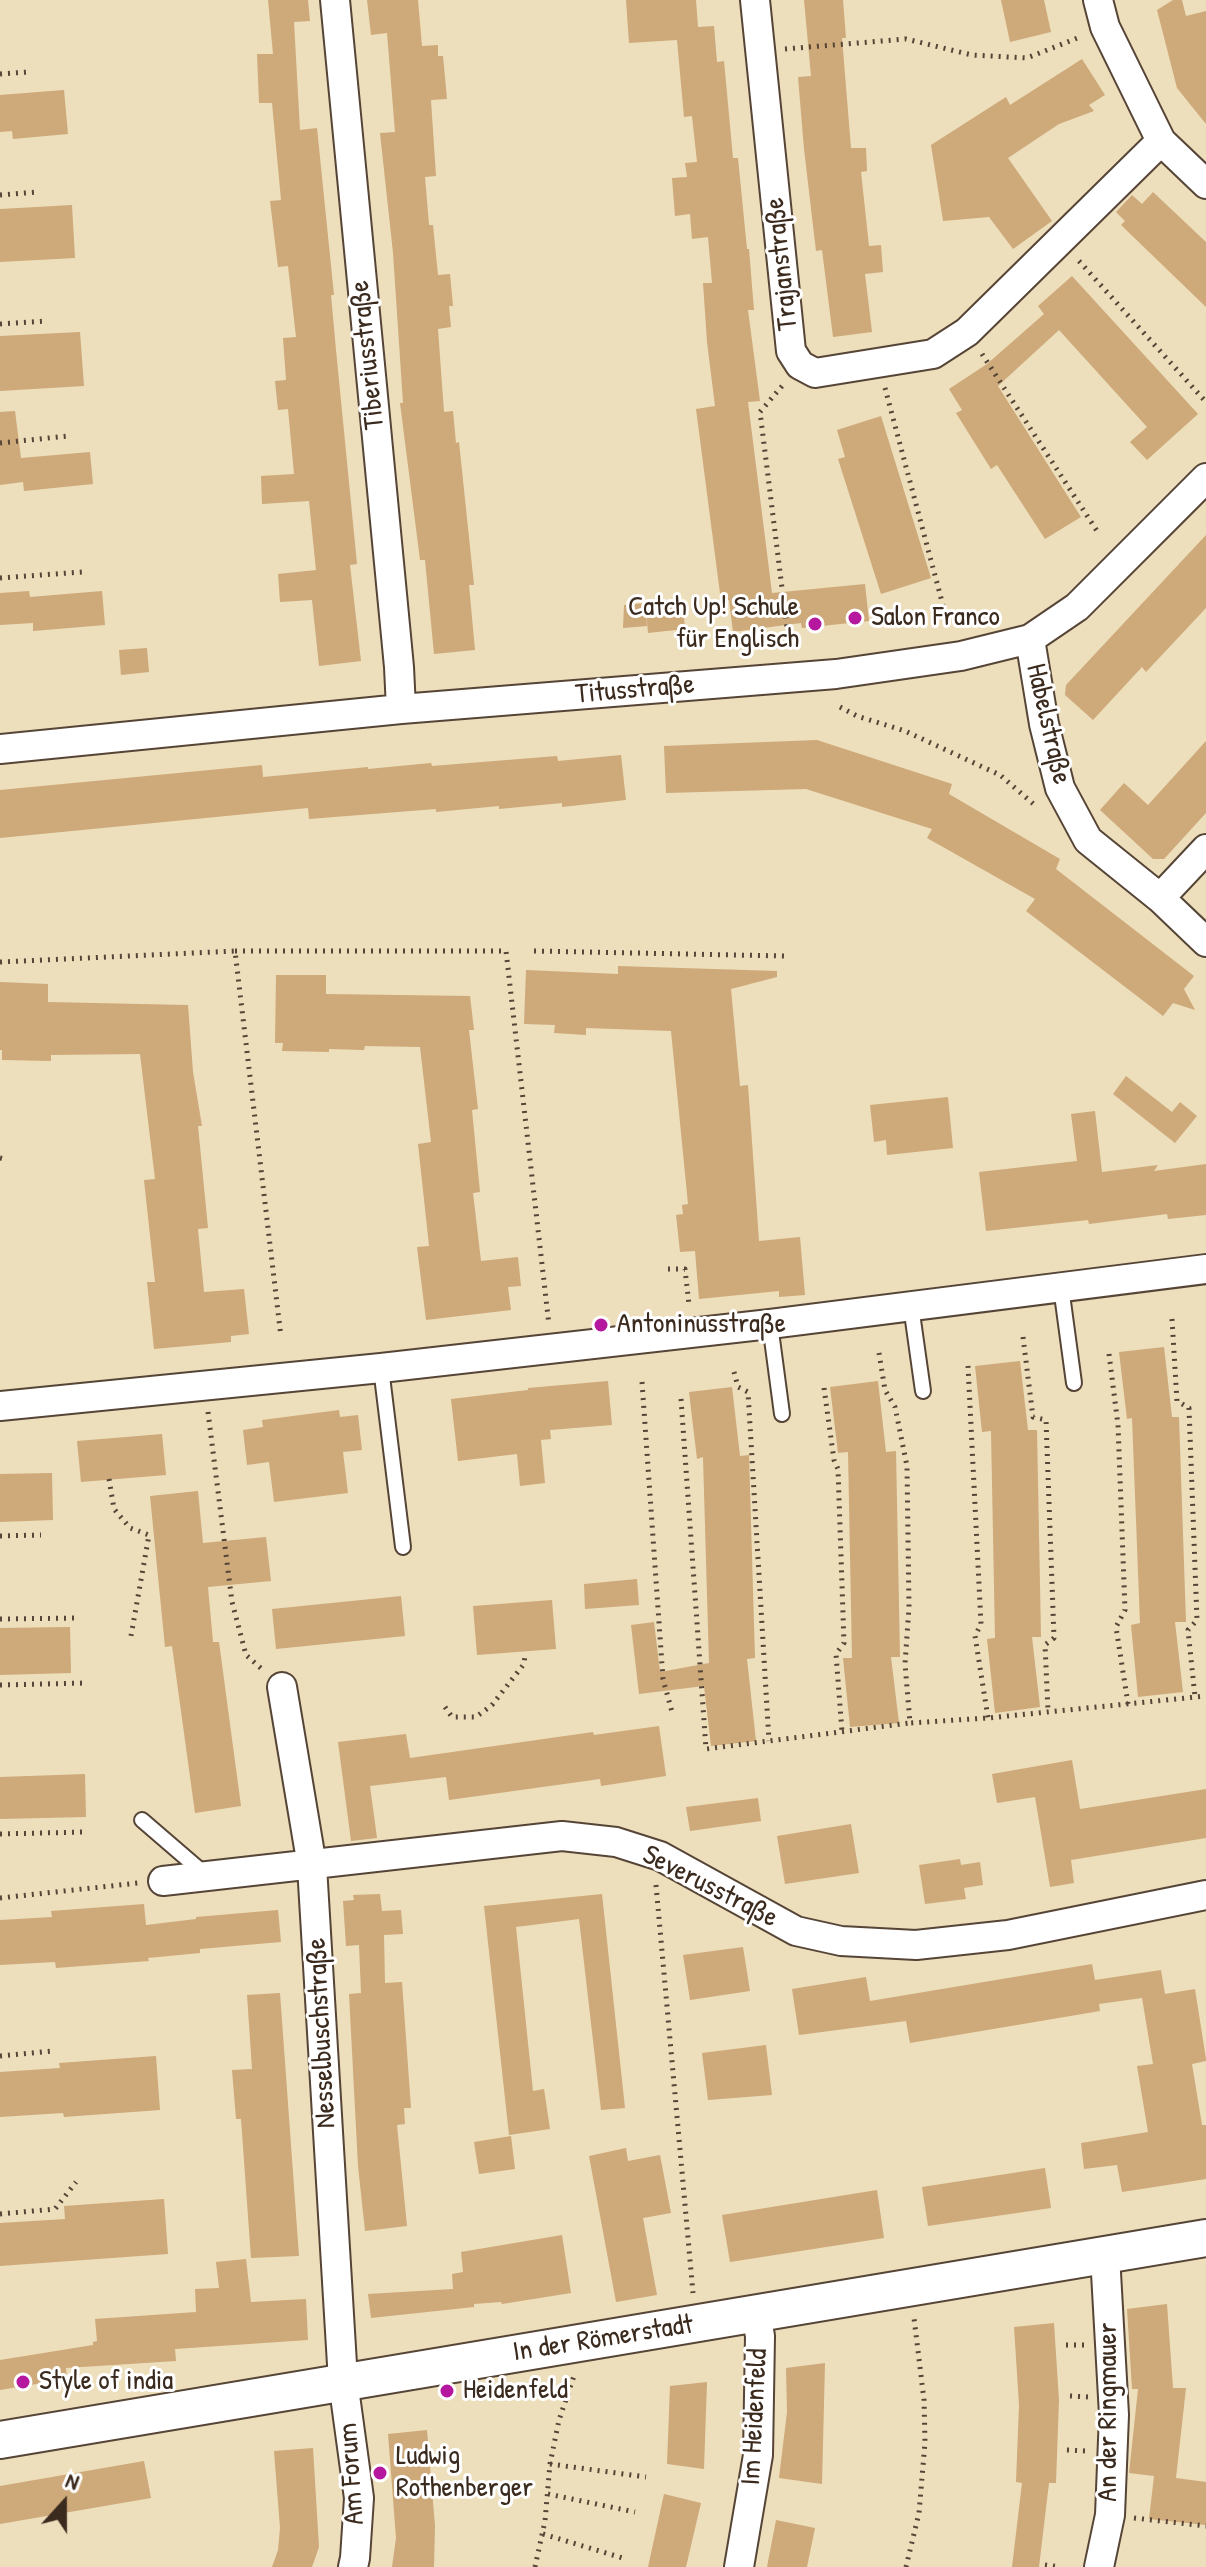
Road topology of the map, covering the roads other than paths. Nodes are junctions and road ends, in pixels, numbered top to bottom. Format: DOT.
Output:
graph roads {
  1 [pos="335,0"];
  2 [pos="755,0"];
  3 [pos="1098,0"];
  4 [pos="1161,141"];
  5 [pos="1206,184"];
  6 [pos="1206,478"];
  7 [pos="1030,639"];
  8 [pos="401,709"];
  9 [pos="0,749"];
  10 [pos="1206,849"];
  11 [pos="1160,898"];
  12 [pos="1206,942"];
  13 [pos="1206,1269"];
  14 [pos="1061,1287"];
  15 [pos="911,1306"];
  16 [pos="770,1324"];
  17 [pos="381,1368"];
  18 [pos="1074,1383"];
  19 [pos="923,1391"];
  20 [pos="0,1406"];
  21 [pos="782,1414"];
  22 [pos="403,1547"];
  23 [pos="282,1687"];
  24 [pos="142,1820"];
  25 [pos="312,1866"];
  26 [pos="207,1876"];
  27 [pos="163,1881"];
  28 [pos="1206,1895"];
  29 [pos="1206,2238"];
  30 [pos="1105,2255"];
  31 [pos="756,2315"];
  32 [pos="343,2381"];
  33 [pos="0,2440"];
  34 [pos="353,2567"];
  35 [pos="739,2567"];
  36 [pos="1099,2567"];
  1 -- 8 [label="street, Tiberiusstraße"];
  2 -- 4 [label="street, Trajanstraße"];
  3 -- 4 [label="street"];
  4 -- 5 [label="street"];
  6 -- 7 [label="street, Titusstraße"];
  7 -- 8 [label="street, Titusstraße"];
  7 -- 11 [label="street, Habelstraße"];
  8 -- 9 [label="street, Titusstraße"];
  10 -- 11 [label="street"];
  11 -- 12 [label="street, Habelstraße"];
  13 -- 14 [label="street"];
  14 -- 15 [label="street"];
  14 -- 18 [label="lane"];
  15 -- 16 [label="street"];
  15 -- 19 [label="lane"];
  16 -- 17 [label="street"];
  16 -- 21 [label="lane"];
  17 -- 20 [label="street"];
  17 -- 22 [label="lane"];
  23 -- 25 [label="street, Nesselbuschstraße"];
  24 -- 26 [label="lane"];
  25 -- 26 [label="street, Severusstraße"];
  25 -- 28 [label="street, Severusstraße"];
  25 -- 32 [label="street, Nesselbuschstraße"];
  26 -- 27 [label="street, Severusstraße"];
  29 -- 30 [label="street, In der Römerstadt"];
  30 -- 31 [label="street, In der Römerstadt"];
  30 -- 36 [label="street, An der Ringmauer"];
  31 -- 32 [label="street, In der Römerstadt"];
  31 -- 35 [label="street, Im Heidenfeld"];
  32 -- 33 [label="street, In der Römerstadt"];
  32 -- 34 [label="street, Am Forum"];
}
